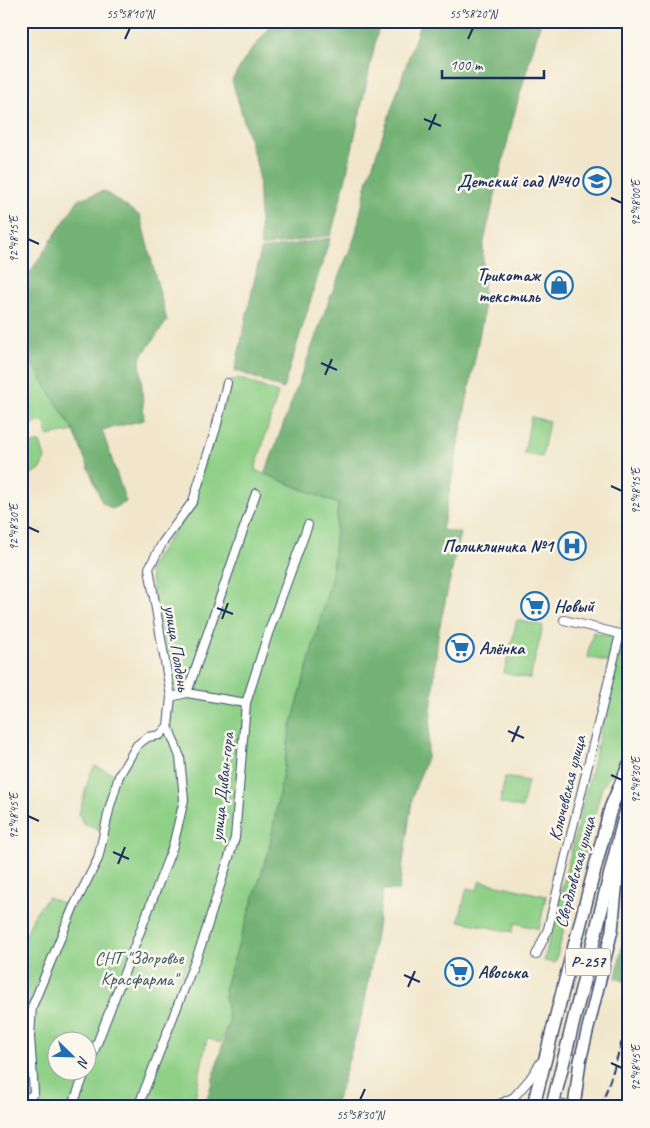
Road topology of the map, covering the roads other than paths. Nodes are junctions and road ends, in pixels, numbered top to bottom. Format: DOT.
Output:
graph roads {
  1 [pos="227,383"];
  2 [pos="256,493"];
  3 [pos="308,525"];
  4 [pos="564,620"];
  5 [pos="621,633"];
  6 [pos="187,693"];
  7 [pos="171,697"];
  8 [pos="246,703"];
  9 [pos="168,726"];
  10 [pos="629,765"];
  11 [pos="629,798"];
  12 [pos="624,817"];
  13 [pos="536,955"];
  14 [pos="98,1040"];
  15 [pos="547,1054"];
  16 [pos="83,1080"];
  17 [pos="21,1105"];
  18 [pos="552,1105"];
  19 [pos="570,1106"];
  20 [pos="72,1107"];
  21 [pos="138,1107"];
  22 [pos="494,1107"];
  23 [pos="533,1107"];
  1 -- 7 [label="street, улица Полдень"];
  2 -- 6 [label="street"];
  3 -- 8 [label="street, улица Диван-гора"];
  4 -- 5 [label="street"];
  5 -- 13 [label="street, Ключевская улица"];
  6 -- 7 [label="street"];
  6 -- 8 [label="street"];
  7 -- 9 [label="street, улица Полдень"];
  8 -- 21 [label="street, улица Диван-гора"];
  9 -- 14 [label="street, улица Полдень"];
  9 -- 17 [label="street"];
  10 -- 15 [label="highway, Свердловская улица / Р-257"];
  11 -- 12 [label="highway, Свердловская улица / Р-257"];
  12 -- 18 [label="highway, Свердловская улица / Р-257"];
  12 -- 19 [label="main road"];
  15 -- 22 [label="street"];
  15 -- 23 [label="highway, Свердловская улица / Р-257"];
  16 -- 20 [label="street, улица Полдень"];
  18 -- 19 [label="street"];
}
